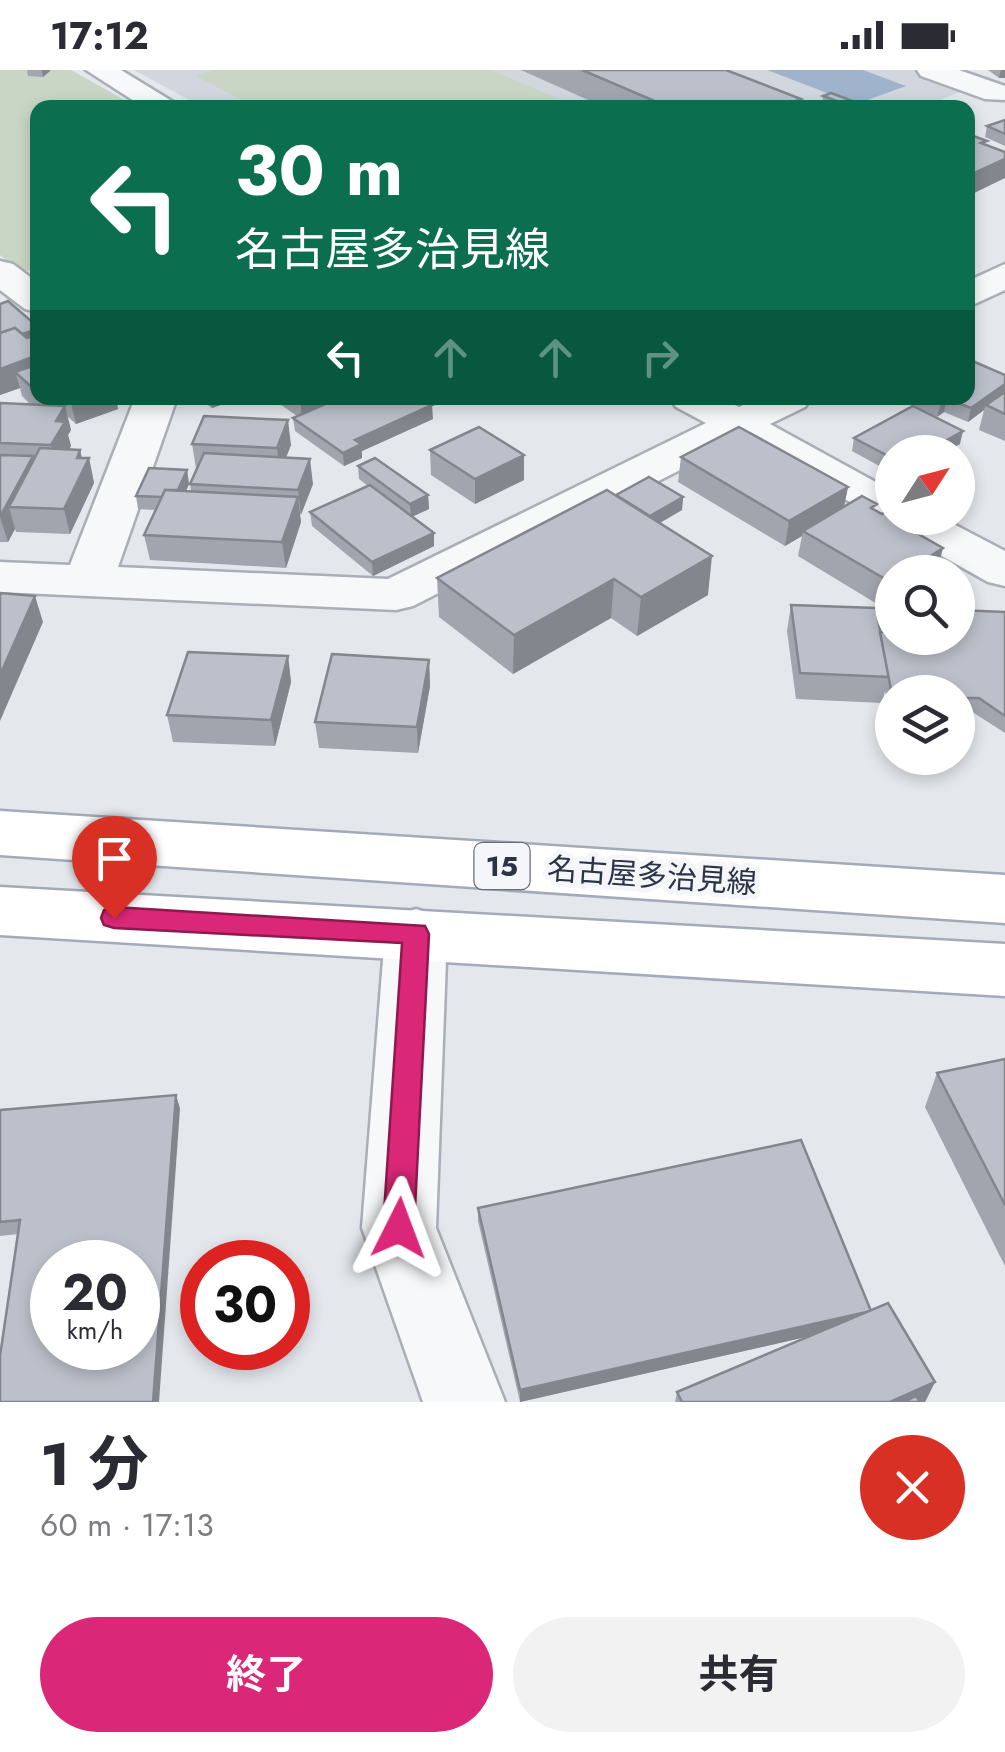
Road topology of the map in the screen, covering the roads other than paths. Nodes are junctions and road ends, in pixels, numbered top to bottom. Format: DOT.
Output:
graph roads {
  1 [pos="100,70"];
  2 [pos="932,70"];
  3 [pos="1001,92"];
  4 [pos="154,100"];
  5 [pos="975,102"];
  6 [pos="1005,275"];
  7 [pos="975,292"];
  8 [pos="153,405"];
  9 [pos="705,405"];
  10 [pos="777,405"];
  11 [pos="741,425"];
  12 [pos="875,500"];
  13 [pos="939,535"];
  14 [pos="1005,571"];
  15 [pos="0,578"];
  16 [pos="88,582"];
  17 [pos="0,833"];
  18 [pos="1005,898"];
  19 [pos="0,911"];
  20 [pos="416,934"];
  21 [pos="1005,970"];
  22 [pos="464,1402"];
  1 -- 4 [label="street"];
  2 -- 3 [label="street"];
  3 -- 5 [label="street"];
  6 -- 7 [label="street"];
  8 -- 16 [label="street"];
  9 -- 11 [label="street"];
  10 -- 11 [label="street"];
  11 -- 12 [label="street"];
  11 -- 16 [label="street"];
  13 -- 14 [label="street"];
  15 -- 16 [label="street"];
  17 -- 18 [label="main road, 名古屋多治見線 / 15"];
  19 -- 20 [label="main road"];
  20 -- 21 [label="main road"];
  20 -- 22 [label="street"];
}
